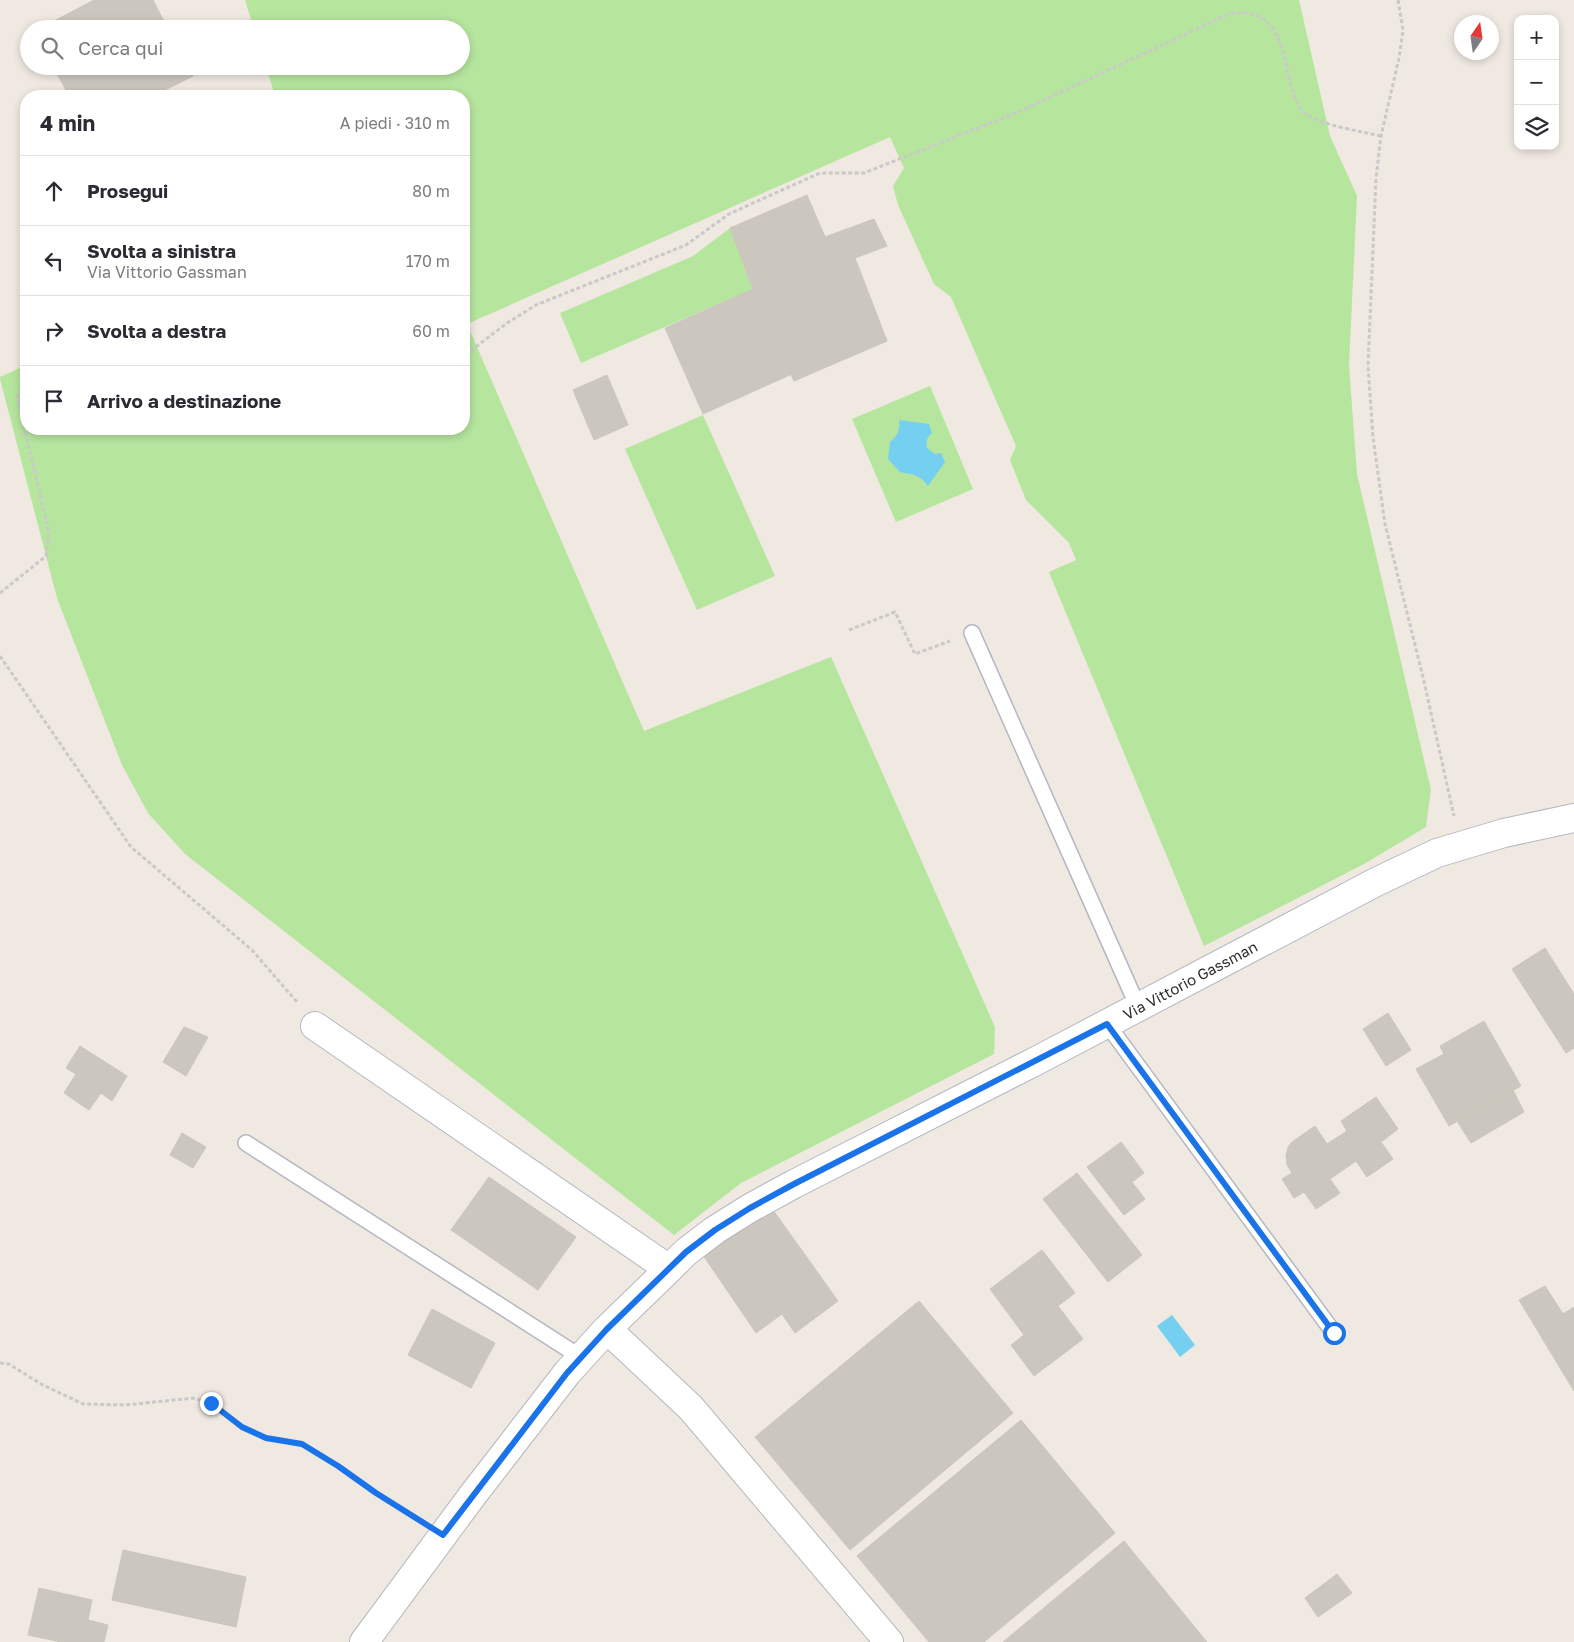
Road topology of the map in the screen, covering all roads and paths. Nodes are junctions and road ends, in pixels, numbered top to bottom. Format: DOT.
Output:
graph roads {
  1 [pos="1398,0"];
  2 [pos="1381,136"];
  3 [pos="470,350"];
  4 [pos="20,392"];
  5 [pos="20,410"];
  6 [pos="26,435"];
  7 [pos="0,594"];
  8 [pos="849,630"];
  9 [pos="972,633"];
  10 [pos="0,656"];
  11 [pos="1574,818"];
  12 [pos="1459,846"];
  13 [pos="1138,1007"];
  14 [pos="1107,1024"];
  15 [pos="315,1026"];
  16 [pos="246,1143"];
  17 [pos="669,1269"];
  18 [pos="607,1329"];
  19 [pos="1334,1333"];
  20 [pos="582,1358"];
  21 [pos="0,1362"];
  22 [pos="443,1535"];
  23 [pos="364,1642"];
  24 [pos="889,1642"];
  1 -- 2 [label="path"];
  2 -- 3 [label="path"];
  2 -- 12 [label="path"];
  4 -- 5 [label="path"];
  6 -- 7 [label="path"];
  8 -- 9 [label="path"];
  9 -- 13 [label="lane"];
  10 -- 15 [label="path"];
  11 -- 12 [label="street, Via Vittorio Gassman"];
  12 -- 13 [label="street, Via Vittorio Gassman"];
  13 -- 14 [label="street, Via Vittorio Gassman"];
  14 -- 17 [label="street, Via Vittorio Gassman"];
  14 -- 19 [label="lane"];
  15 -- 17 [label="street"];
  16 -- 20 [label="lane"];
  17 -- 18 [label="street, Via Vittorio Gassman"];
  18 -- 20 [label="street, Via Vittorio Gassman"];
  18 -- 24 [label="street"];
  20 -- 22 [label="street, Via Vittorio Gassman"];
  21 -- 22 [label="path"];
  22 -- 23 [label="street, Via Vittorio Gassman"];
}
